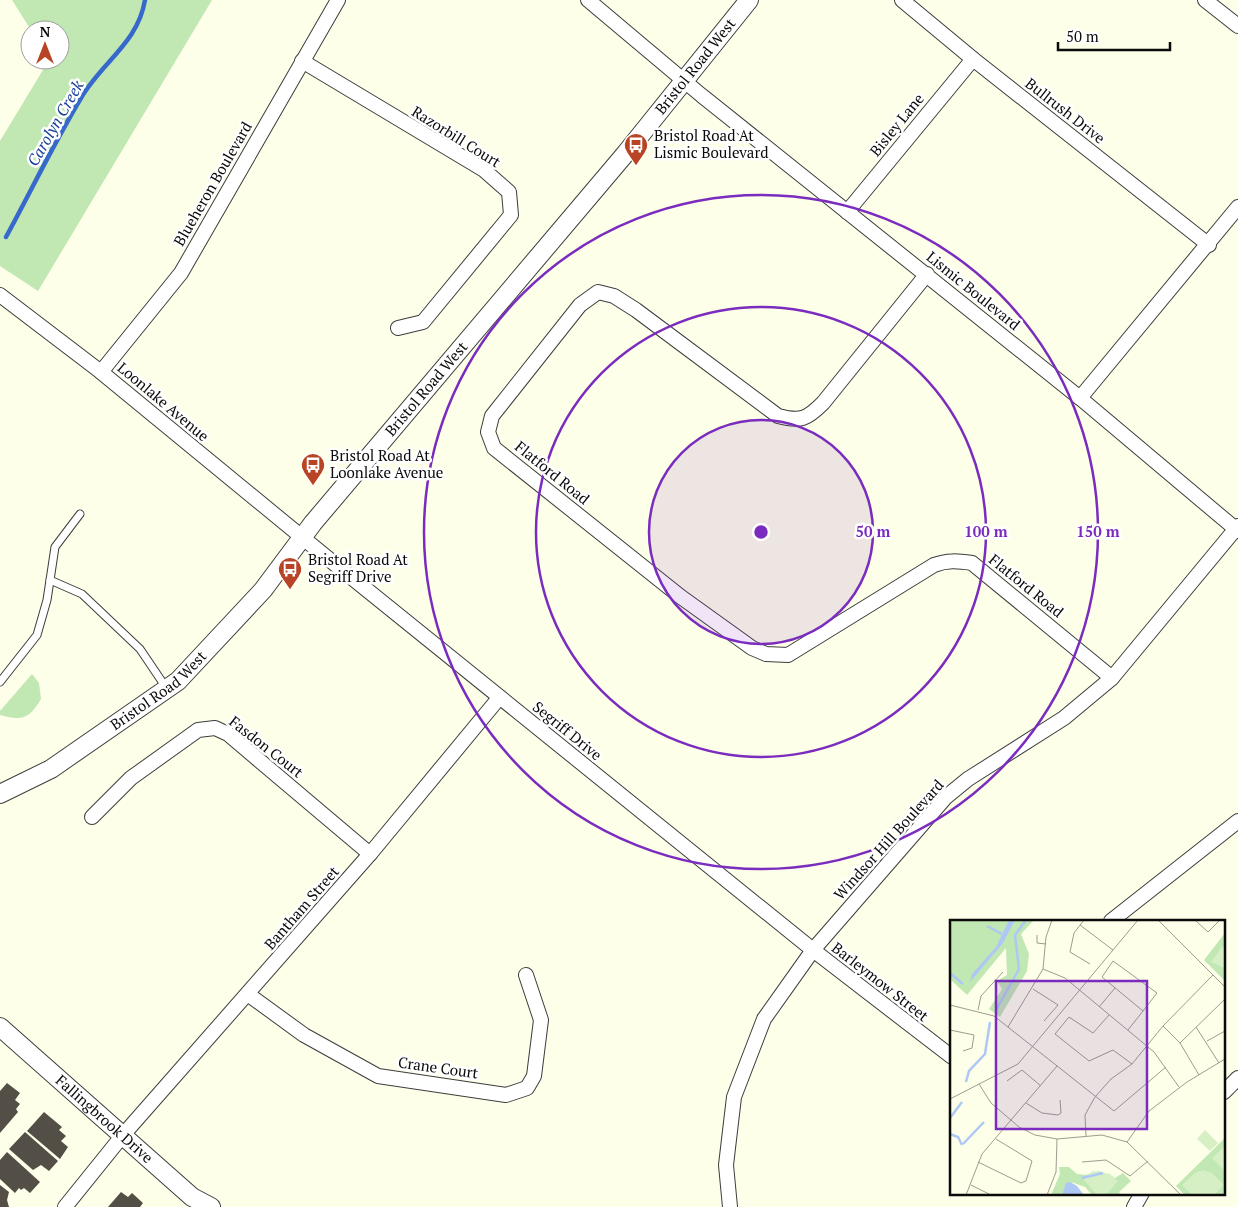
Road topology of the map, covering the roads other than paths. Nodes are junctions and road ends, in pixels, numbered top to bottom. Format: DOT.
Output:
graph roads {
  1 [pos="338,0"];
  2 [pos="588,0"];
  3 [pos="749,0"];
  4 [pos="902,0"];
  5 [pos="1205,0"];
  6 [pos="1238,26"];
  7 [pos="973,59"];
  8 [pos="302,60"];
  9 [pos="684,81"];
  10 [pos="1238,207"];
  11 [pos="847,212"];
  12 [pos="1209,245"];
  13 [pos="927,274"];
  14 [pos="0,295"];
  15 [pos="398,328"];
  16 [pos="101,372"];
  17 [pos="1080,398"];
  18 [pos="80,514"];
  19 [pos="1237,529"];
  20 [pos="302,538"];
  21 [pos="50,580"];
  22 [pos="1112,678"];
  23 [pos="0,682"];
  24 [pos="167,689"];
  25 [pos="499,698"];
  26 [pos="0,794"];
  27 [pos="92,817"];
  28 [pos="1238,821"];
  29 [pos="370,854"];
  30 [pos="1112,920"];
  31 [pos="812,950"];
  32 [pos="526,975"];
  33 [pos="249,994"];
  34 [pos="0,1027"];
  35 [pos="950,1055"];
  36 [pos="1238,1078"];
  37 [pos="1226,1090"];
  38 [pos="123,1135"];
  39 [pos="1141,1194"];
  40 [pos="65,1207"];
  41 [pos="211,1207"];
  42 [pos="730,1207"];
  43 [pos="1134,1207"];
  1 -- 8 [label="street, Blueheron Boulevard"];
  2 -- 9 [label="street, Lismic Boulevard"];
  3 -- 9 [label="street, Bristol Road West"];
  4 -- 7 [label="street, Bullrush Drive"];
  5 -- 6 [label="street"];
  7 -- 11 [label="street, Bisley Lane"];
  7 -- 12 [label="street, Bullrush Drive"];
  8 -- 15 [label="street, Razorbill Court"];
  8 -- 16 [label="street, Blueheron Boulevard"];
  9 -- 11 [label="street, Lismic Boulevard"];
  9 -- 20 [label="street, Bristol Road West"];
  10 -- 12 [label="street"];
  11 -- 13 [label="street, Lismic Boulevard"];
  12 -- 17 [label="street"];
  13 -- 17 [label="street, Lismic Boulevard"];
  13 -- 22 [label="street, Flatford Road"];
  14 -- 16 [label="street, Loonlake Avenue"];
  16 -- 20 [label="street, Loonlake Avenue"];
  17 -- 19 [label="street, Lismic Boulevard"];
  18 -- 21 [label="lane"];
  19 -- 22 [label="street, Windsor Hill Boulevard"];
  20 -- 24 [label="street, Bristol Road West"];
  20 -- 25 [label="street, Segriff Drive"];
  21 -- 23 [label="lane"];
  21 -- 24 [label="lane"];
  22 -- 31 [label="street, Windsor Hill Boulevard"];
  24 -- 26 [label="street, Bristol Road West"];
  25 -- 29 [label="street, Bantham Street"];
  25 -- 31 [label="street, Segriff Drive"];
  27 -- 29 [label="street, Fasdon Court"];
  28 -- 30 [label="street"];
  29 -- 33 [label="street, Bantham Street"];
  31 -- 35 [label="street, Barleymow Street"];
  31 -- 42 [label="street, Windsor Hill Boulevard"];
  32 -- 33 [label="street, Crane Court"];
  33 -- 38 [label="street, Bantham Street"];
  34 -- 38 [label="street, Fallingbrook Drive"];
  36 -- 37 [label="street"];
  38 -- 40 [label="street, Bantham Street"];
  38 -- 41 [label="street, Fallingbrook Drive"];
  39 -- 43 [label="street"];
}
